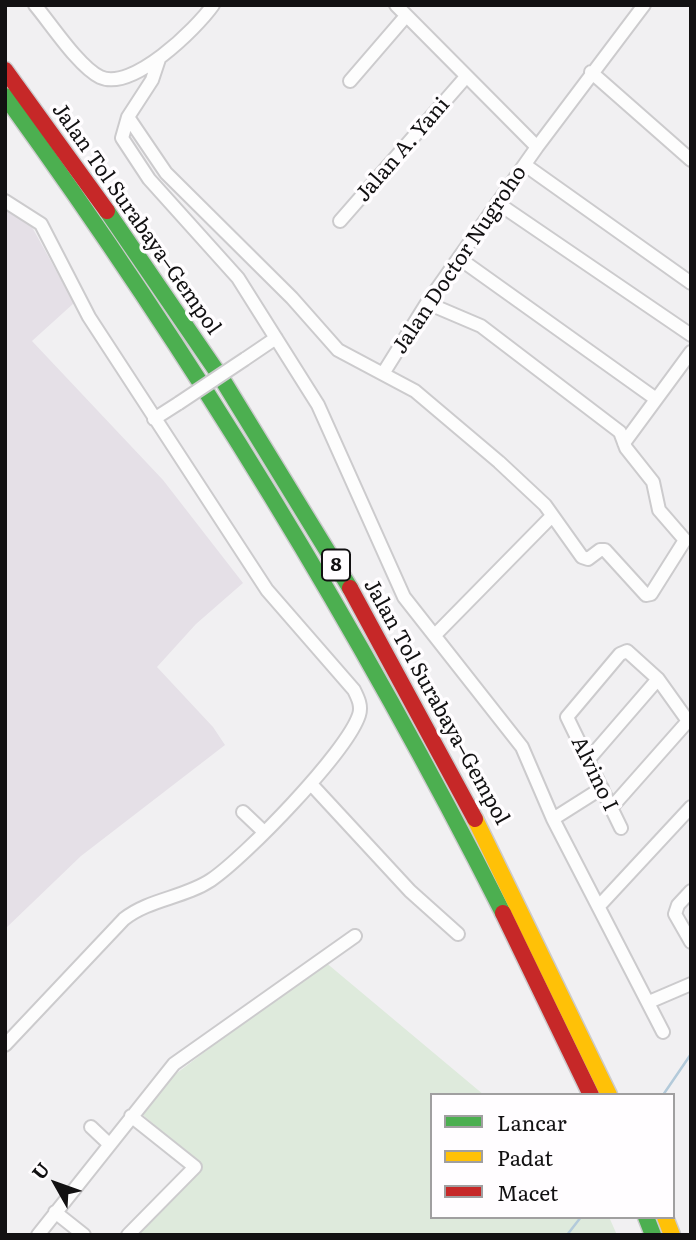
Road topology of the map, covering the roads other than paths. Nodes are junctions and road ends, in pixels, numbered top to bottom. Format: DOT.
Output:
graph roads {
  1 [pos="35,5"];
  2 [pos="213,5"];
  3 [pos="396,5"];
  4 [pos="644,5"];
  5 [pos="406,16"];
  6 [pos="159,59"];
  7 [pos="5,70"];
  8 [pos="590,72"];
  9 [pos="465,78"];
  10 [pos="350,81"];
  11 [pos="5,96"];
  12 [pos="128,117"];
  13 [pos="537,147"];
  14 [pos="691,160"];
  15 [pos="525,165"];
  16 [pos="5,201"];
  17 [pos="499,204"];
  18 [pos="340,222"];
  19 [pos="460,259"];
  20 [pos="691,283"];
  21 [pos="427,303"];
  22 [pos="691,335"];
  23 [pos="276,338"];
  24 [pos="691,352"];
  25 [pos="384,372"];
  26 [pos="656,399"];
  27 [pos="154,419"];
  28 [pos="624,443"];
  29 [pos="552,516"];
  30 [pos="435,635"];
  31 [pos="658,679"];
  32 [pos="588,760"];
  33 [pos="311,784"];
  34 [pos="602,788"];
  35 [pos="691,807"];
  36 [pos="611,808"];
  37 [pos="243,812"];
  38 [pos="553,819"];
  39 [pos="621,828"];
  40 [pos="263,831"];
  41 [pos="691,891"];
  42 [pos="599,906"];
  43 [pos="458,934"];
  44 [pos="355,936"];
  45 [pos="691,942"];
  46 [pos="691,984"];
  47 [pos="649,1002"];
  48 [pos="663,1032"];
  49 [pos="5,1045"];
  50 [pos="591,1093"];
  51 [pos="608,1093"];
  52 [pos="131,1116"];
  53 [pos="91,1127"];
  54 [pos="109,1144"];
  55 [pos="55,1212"];
  56 [pos="665,1219"];
  57 [pos="38,1235"];
  58 [pos="84,1235"];
  59 [pos="128,1235"];
  60 [pos="672,1235"];
  1 -- 6 [label="street"];
  2 -- 6 [label="street"];
  3 -- 5 [label="street"];
  4 -- 8 [label="street, Jalan Doctor Nugroho"];
  5 -- 9 [label="street"];
  5 -- 10 [label="street"];
  6 -- 12 [label="street"];
  7 -- 51 [label="highway, Jalan Tol Surabaya–Gempol / 8"];
  8 -- 13 [label="street, Jalan Doctor Nugroho"];
  8 -- 14 [label="street"];
  9 -- 13 [label="street"];
  9 -- 18 [label="street, Jalan A. Yani"];
  11 -- 50 [label="highway, Jalan Tol Surabaya–Gempol / 8"];
  12 -- 23 [label="street"];
  12 -- 25 [label="street"];
  13 -- 15 [label="street, Jalan Doctor Nugroho"];
  15 -- 17 [label="street, Jalan Doctor Nugroho"];
  15 -- 20 [label="street"];
  16 -- 27 [label="street"];
  17 -- 19 [label="street, Jalan Doctor Nugroho"];
  17 -- 22 [label="street"];
  19 -- 21 [label="street, Jalan Doctor Nugroho"];
  19 -- 26 [label="street"];
  21 -- 25 [label="street, Jalan Doctor Nugroho"];
  21 -- 28 [label="street"];
  23 -- 27 [label="street, bridge"];
  23 -- 30 [label="street"];
  24 -- 26 [label="street"];
  25 -- 29 [label="street"];
  26 -- 28 [label="street"];
  27 -- 33 [label="street"];
  28 -- 29 [label="street"];
  29 -- 30 [label="street"];
  30 -- 38 [label="street"];
  31 -- 32 [label="street"];
  31 -- 32 [label="street, Alvino I"];
  31 -- 36 [label="street"];
  32 -- 34 [label="street, Alvino I"];
  33 -- 40 [label="street"];
  33 -- 43 [label="street"];
  34 -- 36 [label="street, Alvino I"];
  34 -- 38 [label="street"];
  35 -- 42 [label="street"];
  36 -- 39 [label="street, Alvino I"];
  37 -- 40 [label="street"];
  38 -- 42 [label="street"];
  40 -- 49 [label="street"];
  41 -- 45 [label="street"];
  42 -- 47 [label="street"];
  44 -- 52 [label="street"];
  46 -- 47 [label="street"];
  47 -- 48 [label="street"];
  52 -- 54 [label="street"];
  52 -- 59 [label="street"];
  53 -- 54 [label="street"];
  54 -- 55 [label="street"];
  55 -- 57 [label="street"];
  55 -- 58 [label="street"];
  56 -- 60 [label="highway"];
}
